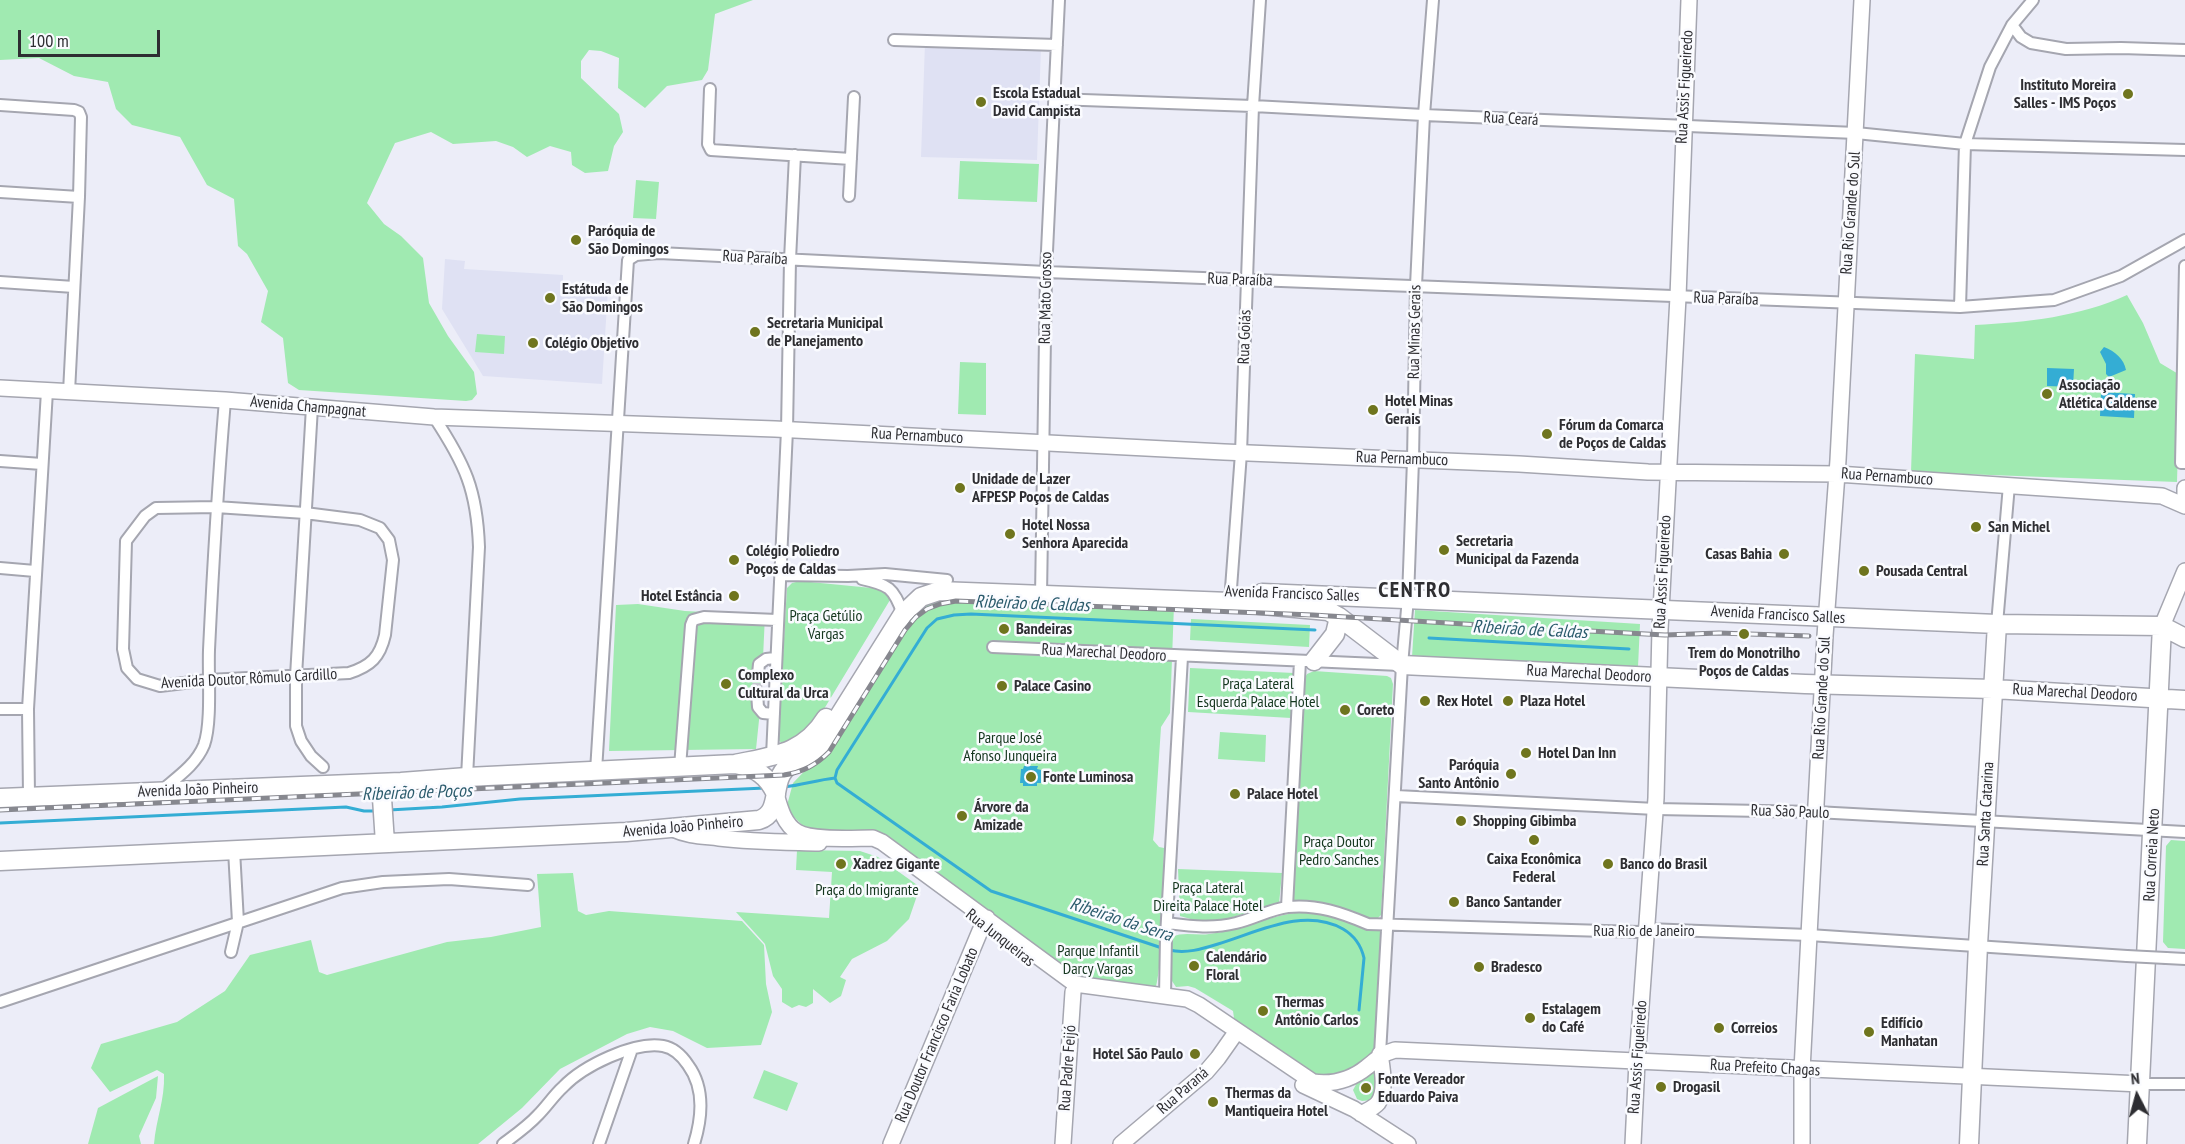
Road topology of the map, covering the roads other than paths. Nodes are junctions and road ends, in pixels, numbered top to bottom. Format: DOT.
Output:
graph roads {
  1 [pos="1059,0"];
  2 [pos="1260,0"];
  3 [pos="1433,0"];
  4 [pos="1689,0"];
  5 [pos="1862,0"];
  6 [pos="2030,1"];
  7 [pos="2012,25"];
  8 [pos="894,40"];
  9 [pos="1057,45"];
  10 [pos="2185,50"];
  11 [pos="710,88"];
  12 [pos="854,97"];
  13 [pos="1055,99"];
  14 [pos="0,105"];
  15 [pos="1253,106"];
  16 [pos="1424,115"];
  17 [pos="1683,127"];
  18 [pos="1856,133"];
  19 [pos="1965,144"];
  20 [pos="2185,150"];
  21 [pos="795,155"];
  22 [pos="851,159"];
  23 [pos="0,192"];
  24 [pos="849,196"];
  25 [pos="79,197"];
  26 [pos="2185,240"];
  27 [pos="790,260"];
  28 [pos="2185,266"];
  29 [pos="1046,272"];
  30 [pos="1247,280"];
  31 [pos="0,282"];
  32 [pos="1416,286"];
  33 [pos="74,287"];
  34 [pos="1678,297"];
  35 [pos="1845,304"];
  36 [pos="1960,307"];
  37 [pos="0,388"];
  38 [pos="47,391"];
  39 [pos="69,392"];
  40 [pos="225,400"];
  41 [pos="312,407"];
  42 [pos="434,417"];
  43 [pos="617,423"];
  44 [pos="787,430"];
  45 [pos="1044,442"];
  46 [pos="1241,453"];
  47 [pos="1413,460"];
  48 [pos="0,461"];
  49 [pos="2185,463"];
  50 [pos="42,464"];
  51 [pos="1668,472"];
  52 [pos="1837,474"];
  53 [pos="2009,485"];
  54 [pos="2185,488"];
  55 [pos="2185,500"];
  56 [pos="2185,506"];
  57 [pos="216,507"];
  58 [pos="305,513"];
  59 [pos="0,568"];
  60 [pos="35,571"];
  61 [pos="2185,571"];
  62 [pos="780,575"];
  63 [pos="848,576"];
  64 [pos="947,580"];
  65 [pos="1041,590"];
  66 [pos="1231,597"];
  67 [pos="1408,598"];
  68 [pos="901,608"];
  69 [pos="1661,609"];
  70 [pos="1340,617"];
  71 [pos="1826,617"];
  72 [pos="777,620"];
  73 [pos="1997,624"];
  74 [pos="2162,626"];
  75 [pos="2185,638"];
  76 [pos="993,647"];
  77 [pos="1182,657"];
  78 [pos="775,658"];
  79 [pos="1307,661"];
  80 [pos="1402,665"];
  81 [pos="1659,669"];
  82 [pos="758,674"];
  83 [pos="296,676"];
  84 [pos="208,680"];
  85 [pos="1823,685"];
  86 [pos="1993,688"];
  87 [pos="757,693"];
  88 [pos="2159,699"];
  89 [pos="2185,700"];
  90 [pos="0,709"];
  91 [pos="28,709"];
  92 [pos="774,714"];
  93 [pos="772,756"];
  94 [pos="735,764"];
  95 [pos="323,767"];
  96 [pos="680,767"];
  97 [pos="184,771"];
  98 [pos="596,771"];
  99 [pos="467,777"];
  100 [pos="381,788"];
  101 [pos="182,790"];
  102 [pos="161,791"];
  103 [pos="775,794"];
  104 [pos="29,796"];
  105 [pos="1396,796"];
  106 [pos="0,798"];
  107 [pos="1656,809"];
  108 [pos="1816,812"];
  109 [pos="1986,821"];
  110 [pos="673,829"];
  111 [pos="2153,830"];
  112 [pos="2185,832"];
  113 [pos="385,836"];
  114 [pos="234,850"];
  115 [pos="0,861"];
  116 [pos="528,885"];
  117 [pos="1287,907"];
  118 [pos="238,922"];
  119 [pos="985,922"];
  120 [pos="1167,923"];
  121 [pos="1389,924"];
  122 [pos="1646,929"];
  123 [pos="1809,934"];
  124 [pos="1978,945"];
  125 [pos="231,952"];
  126 [pos="2185,959"];
  127 [pos="1073,992"];
  128 [pos="1165,996"];
  129 [pos="0,1002"];
  130 [pos="1235,1033"];
  131 [pos="632,1049"];
  132 [pos="1380,1054"];
  133 [pos="1637,1062"];
  134 [pos="1802,1070"];
  135 [pos="1973,1076"];
  136 [pos="1354,1077"];
  137 [pos="2141,1084"];
  138 [pos="2185,1084"];
  139 [pos="1356,1110"];
  140 [pos="503,1144"];
  141 [pos="599,1144"];
  142 [pos="694,1144"];
  143 [pos="891,1144"];
  144 [pos="1063,1144"];
  145 [pos="1121,1144"];
  146 [pos="1408,1144"];
  147 [pos="1633,1144"];
  148 [pos="1802,1144"];
  149 [pos="1969,1144"];
  150 [pos="2137,1144"];
  1 -- 9 [label="street, Rua Mato Grosso"];
  2 -- 15 [label="street, Rua Goiás"];
  3 -- 16 [label="street, Rua Minas Gerais"];
  4 -- 17 [label="street, Rua Assis Figueiredo"];
  5 -- 18 [label="street, Rua Rio Grande do Sul"];
  6 -- 7 [label="street"];
  7 -- 10 [label="street"];
  7 -- 19 [label="street"];
  8 -- 9 [label="street"];
  9 -- 13 [label="street, Rua Mato Grosso"];
  11 -- 21 [label="street"];
  12 -- 22 [label="street"];
  13 -- 15 [label="street, Rua Ceará"];
  13 -- 29 [label="street, Rua Mato Grosso"];
  14 -- 25 [label="street"];
  15 -- 16 [label="street, Rua Ceará"];
  15 -- 30 [label="street, Rua Goiás"];
  16 -- 17 [label="street, Rua Ceará"];
  16 -- 32 [label="street, Rua Minas Gerais"];
  17 -- 18 [label="street, Rua Ceará"];
  17 -- 34 [label="street, Rua Assis Figueiredo"];
  18 -- 19 [label="street, Rua Ceará"];
  18 -- 35 [label="street, Rua Rio Grande do Sul"];
  19 -- 20 [label="street, Rua Ceará"];
  19 -- 36 [label="street"];
  21 -- 22 [label="street"];
  21 -- 27 [label="street"];
  22 -- 24 [label="street"];
  23 -- 25 [label="street"];
  25 -- 33 [label="street"];
  26 -- 36 [label="street, Rua Paraíba"];
  27 -- 29 [label="street, Rua Paraíba"];
  27 -- 43 [label="street, Rua Paraíba"];
  27 -- 44 [label="street"];
  28 -- 49 [label="street"];
  29 -- 30 [label="street, Rua Paraíba"];
  29 -- 45 [label="street, Rua Mato Grosso"];
  30 -- 32 [label="street, Rua Paraíba"];
  30 -- 46 [label="street, Rua Goiás"];
  31 -- 33 [label="street"];
  32 -- 34 [label="street, Rua Paraíba"];
  32 -- 47 [label="street, Rua Minas Gerais"];
  33 -- 39 [label="street"];
  34 -- 35 [label="street, Rua Paraíba"];
  34 -- 51 [label="street, Rua Assis Figueiredo"];
  35 -- 36 [label="street, Rua Paraíba"];
  35 -- 52 [label="street, Rua Rio Grande do Sul"];
  37 -- 38 [label="street, Avenida Champagnat"];
  38 -- 39 [label="street, Avenida Champagnat"];
  38 -- 50 [label="street"];
  39 -- 40 [label="street, Avenida Champagnat"];
  40 -- 41 [label="street, Avenida Champagnat"];
  40 -- 57 [label="street"];
  41 -- 42 [label="street, Avenida Champagnat"];
  41 -- 58 [label="street"];
  42 -- 43 [label="street, Avenida Champagnat"];
  42 -- 99 [label="street"];
  43 -- 44 [label="street, Rua Pernambuco"];
  43 -- 98 [label="street"];
  44 -- 45 [label="street, Rua Pernambuco"];
  44 -- 62 [label="street"];
  45 -- 46 [label="street, Rua Pernambuco"];
  45 -- 65 [label="street, Rua Mato Grosso"];
  46 -- 47 [label="street, Rua Pernambuco"];
  46 -- 66 [label="street, Rua Goiás"];
  47 -- 51 [label="street, Rua Pernambuco"];
  47 -- 67 [label="street, Rua Minas Gerais"];
  48 -- 50 [label="street"];
  50 -- 60 [label="street"];
  51 -- 52 [label="street, Rua Pernambuco"];
  51 -- 69 [label="street, Rua Assis Figueiredo"];
  52 -- 53 [label="street, Rua Pernambuco"];
  52 -- 71 [label="street, Rua Rio Grande do Sul"];
  53 -- 56 [label="street, Rua Pernambuco"];
  53 -- 73 [label="street, Rua Santa Catarina"];
  54 -- 55 [label="street"];
  57 -- 58 [label="street, Avenida Doutor Rômulo Cardillo"];
  57 -- 84 [label="street"];
  57 -- 84 [label="street, Avenida Doutor Rômulo Cardillo"];
  58 -- 83 [label="street"];
  58 -- 83 [label="street, Avenida Doutor Rômulo Cardillo"];
  59 -- 60 [label="street"];
  60 -- 91 [label="street"];
  61 -- 74 [label="street, Rua Correia Neto"];
  62 -- 63 [label="street"];
  62 -- 72 [label="street"];
  63 -- 64 [label="street"];
  63 -- 68 [label="street"];
  64 -- 65 [label="main road, Avenida Francisco Salles"];
  64 -- 68 [label="main road, Avenida Francisco Salles"];
  65 -- 66 [label="main road, Avenida Francisco Salles"];
  65 -- 68 [label="main road, Avenida Francisco Salles"];
  66 -- 67 [label="main road, Avenida Francisco Salles"];
  66 -- 70 [label="main road, Avenida Francisco Salles"];
  67 -- 69 [label="main road, Avenida Francisco Salles"];
  67 -- 80 [label="street, Rua Minas Gerais"];
  68 -- 93 [label="main road, Avenida Francisco Salles"];
  68 -- 103 [label="main road, Avenida Francisco Salles"];
  69 -- 71 [label="main road, Avenida Francisco Salles"];
  69 -- 81 [label="street, Rua Assis Figueiredo"];
  70 -- 79 [label="main road"];
  70 -- 80 [label="main road, Avenida Francisco Salles"];
  71 -- 73 [label="main road, Avenida Francisco Salles"];
  71 -- 85 [label="street, Rua Rio Grande do Sul"];
  72 -- 78 [label="street"];
  72 -- 96 [label="street"];
  73 -- 74 [label="main road, Avenida Francisco Salles"];
  73 -- 86 [label="main road, Rua Santa Catarina"];
  74 -- 75 [label="main road, Avenida Francisco Salles"];
  74 -- 88 [label="main road, Rua Correia Neto"];
  76 -- 77 [label="street, Rua Marechal Deodoro"];
  77 -- 79 [label="street, Rua Marechal Deodoro"];
  77 -- 120 [label="street"];
  78 -- 82 [label="street"];
  78 -- 92 [label="street"];
  79 -- 80 [label="street, Rua Marechal Deodoro"];
  79 -- 117 [label="street"];
  80 -- 81 [label="main road, Rua Marechal Deodoro"];
  80 -- 105 [label="street"];
  81 -- 85 [label="main road, Rua Marechal Deodoro"];
  81 -- 107 [label="street, Rua Assis Figueiredo"];
  83 -- 84 [label="street, Avenida Doutor Rômulo Cardillo"];
  83 -- 95 [label="street"];
  84 -- 97 [label="street"];
  85 -- 86 [label="main road, Rua Marechal Deodoro"];
  85 -- 108 [label="street, Rua Rio Grande do Sul"];
  86 -- 88 [label="main road, Rua Marechal Deodoro"];
  86 -- 109 [label="main road, Rua Santa Catarina"];
  87 -- 92 [label="street"];
  88 -- 89 [label="main road, Rua Marechal Deodoro"];
  88 -- 111 [label="main road, Rua Correia Neto"];
  90 -- 91 [label="street"];
  91 -- 104 [label="street"];
  92 -- 93 [label="street"];
  93 -- 94 [label="main road, Avenida Francisco Salles"];
  94 -- 96 [label="main road, Avenida João Pinheiro"];
  94 -- 103 [label="main road, Avenida João Pinheiro"];
  96 -- 98 [label="main road, Avenida João Pinheiro"];
  97 -- 101 [label="street"];
  97 -- 102 [label="street"];
  98 -- 99 [label="main road, Avenida João Pinheiro"];
  99 -- 100 [label="main road, Avenida João Pinheiro"];
  100 -- 101 [label="main road, Avenida João Pinheiro"];
  100 -- 113 [label="main road"];
  101 -- 102 [label="main road, Avenida João Pinheiro"];
  102 -- 104 [label="main road, Avenida João Pinheiro"];
  103 -- 110 [label="main road, Avenida João Pinheiro"];
  103 -- 119 [label="street, Rua Junqueiras"];
  104 -- 106 [label="main road, Avenida João Pinheiro"];
  105 -- 107 [label="street, Rua São Paulo"];
  105 -- 121 [label="street"];
  107 -- 108 [label="street, Rua São Paulo"];
  107 -- 122 [label="street, Rua Assis Figueiredo"];
  108 -- 109 [label="street, Rua São Paulo"];
  108 -- 123 [label="street, Rua Rio Grande do Sul"];
  109 -- 111 [label="street, Rua São Paulo"];
  109 -- 124 [label="main road, Rua Santa Catarina"];
  110 -- 113 [label="main road, Avenida João Pinheiro"];
  110 -- 119 [label="street, Rua Junqueiras"];
  111 -- 112 [label="street, Rua São Paulo"];
  111 -- 137 [label="main road, Rua Correia Neto"];
  113 -- 114 [label="main road, Avenida João Pinheiro"];
  114 -- 115 [label="main road, Avenida João Pinheiro"];
  114 -- 118 [label="street"];
  116 -- 118 [label="street"];
  117 -- 120 [label="street, Rua Rio de Janeiro"];
  117 -- 121 [label="street, Rua Rio de Janeiro"];
  118 -- 125 [label="street"];
  118 -- 129 [label="street"];
  119 -- 127 [label="street, Rua Junqueiras"];
  119 -- 128 [label="street, Rua Junqueiras"];
  119 -- 143 [label="street, Rua Doutor Francisco Faria Lobato"];
  120 -- 128 [label="street"];
  121 -- 122 [label="street, Rua Rio de Janeiro"];
  121 -- 132 [label="street"];
  122 -- 123 [label="street, Rua Rio de Janeiro"];
  122 -- 133 [label="street, Rua Assis Figueiredo"];
  123 -- 124 [label="street, Rua Rio de Janeiro"];
  123 -- 134 [label="street, Rua Rio Grande do Sul"];
  124 -- 126 [label="street, Rua Rio de Janeiro, bridge"];
  124 -- 135 [label="main road, Rua Santa Catarina"];
  127 -- 130 [label="street, Rua Junqueiras"];
  127 -- 144 [label="street, Rua Padre Feijó"];
  128 -- 130 [label="street, Rua Junqueiras"];
  130 -- 136 [label="street, Rua Junqueiras"];
  130 -- 139 [label="street, Rua Junqueiras"];
  130 -- 145 [label="street, Rua Paraná"];
  131 -- 140 [label="street"];
  131 -- 141 [label="street"];
  131 -- 142 [label="street"];
  132 -- 133 [label="street, Rua Prefeito Chagas"];
  132 -- 136 [label="street"];
  132 -- 139 [label="street"];
  133 -- 134 [label="street, Rua Prefeito Chagas"];
  133 -- 147 [label="street, Rua Assis Figueiredo"];
  134 -- 135 [label="street, Rua Prefeito Chagas"];
  134 -- 148 [label="street, Rua Rio Grande do Sul"];
  135 -- 137 [label="street, Rua Prefeito Chagas"];
  135 -- 149 [label="main road, Rua Santa Catarina"];
  136 -- 139 [label="street"];
  137 -- 138 [label="street, Rua Prefeito Chagas"];
  137 -- 150 [label="main road, Rua Correia Neto"];
  139 -- 146 [label="street, Rua Junqueiras"];
}
